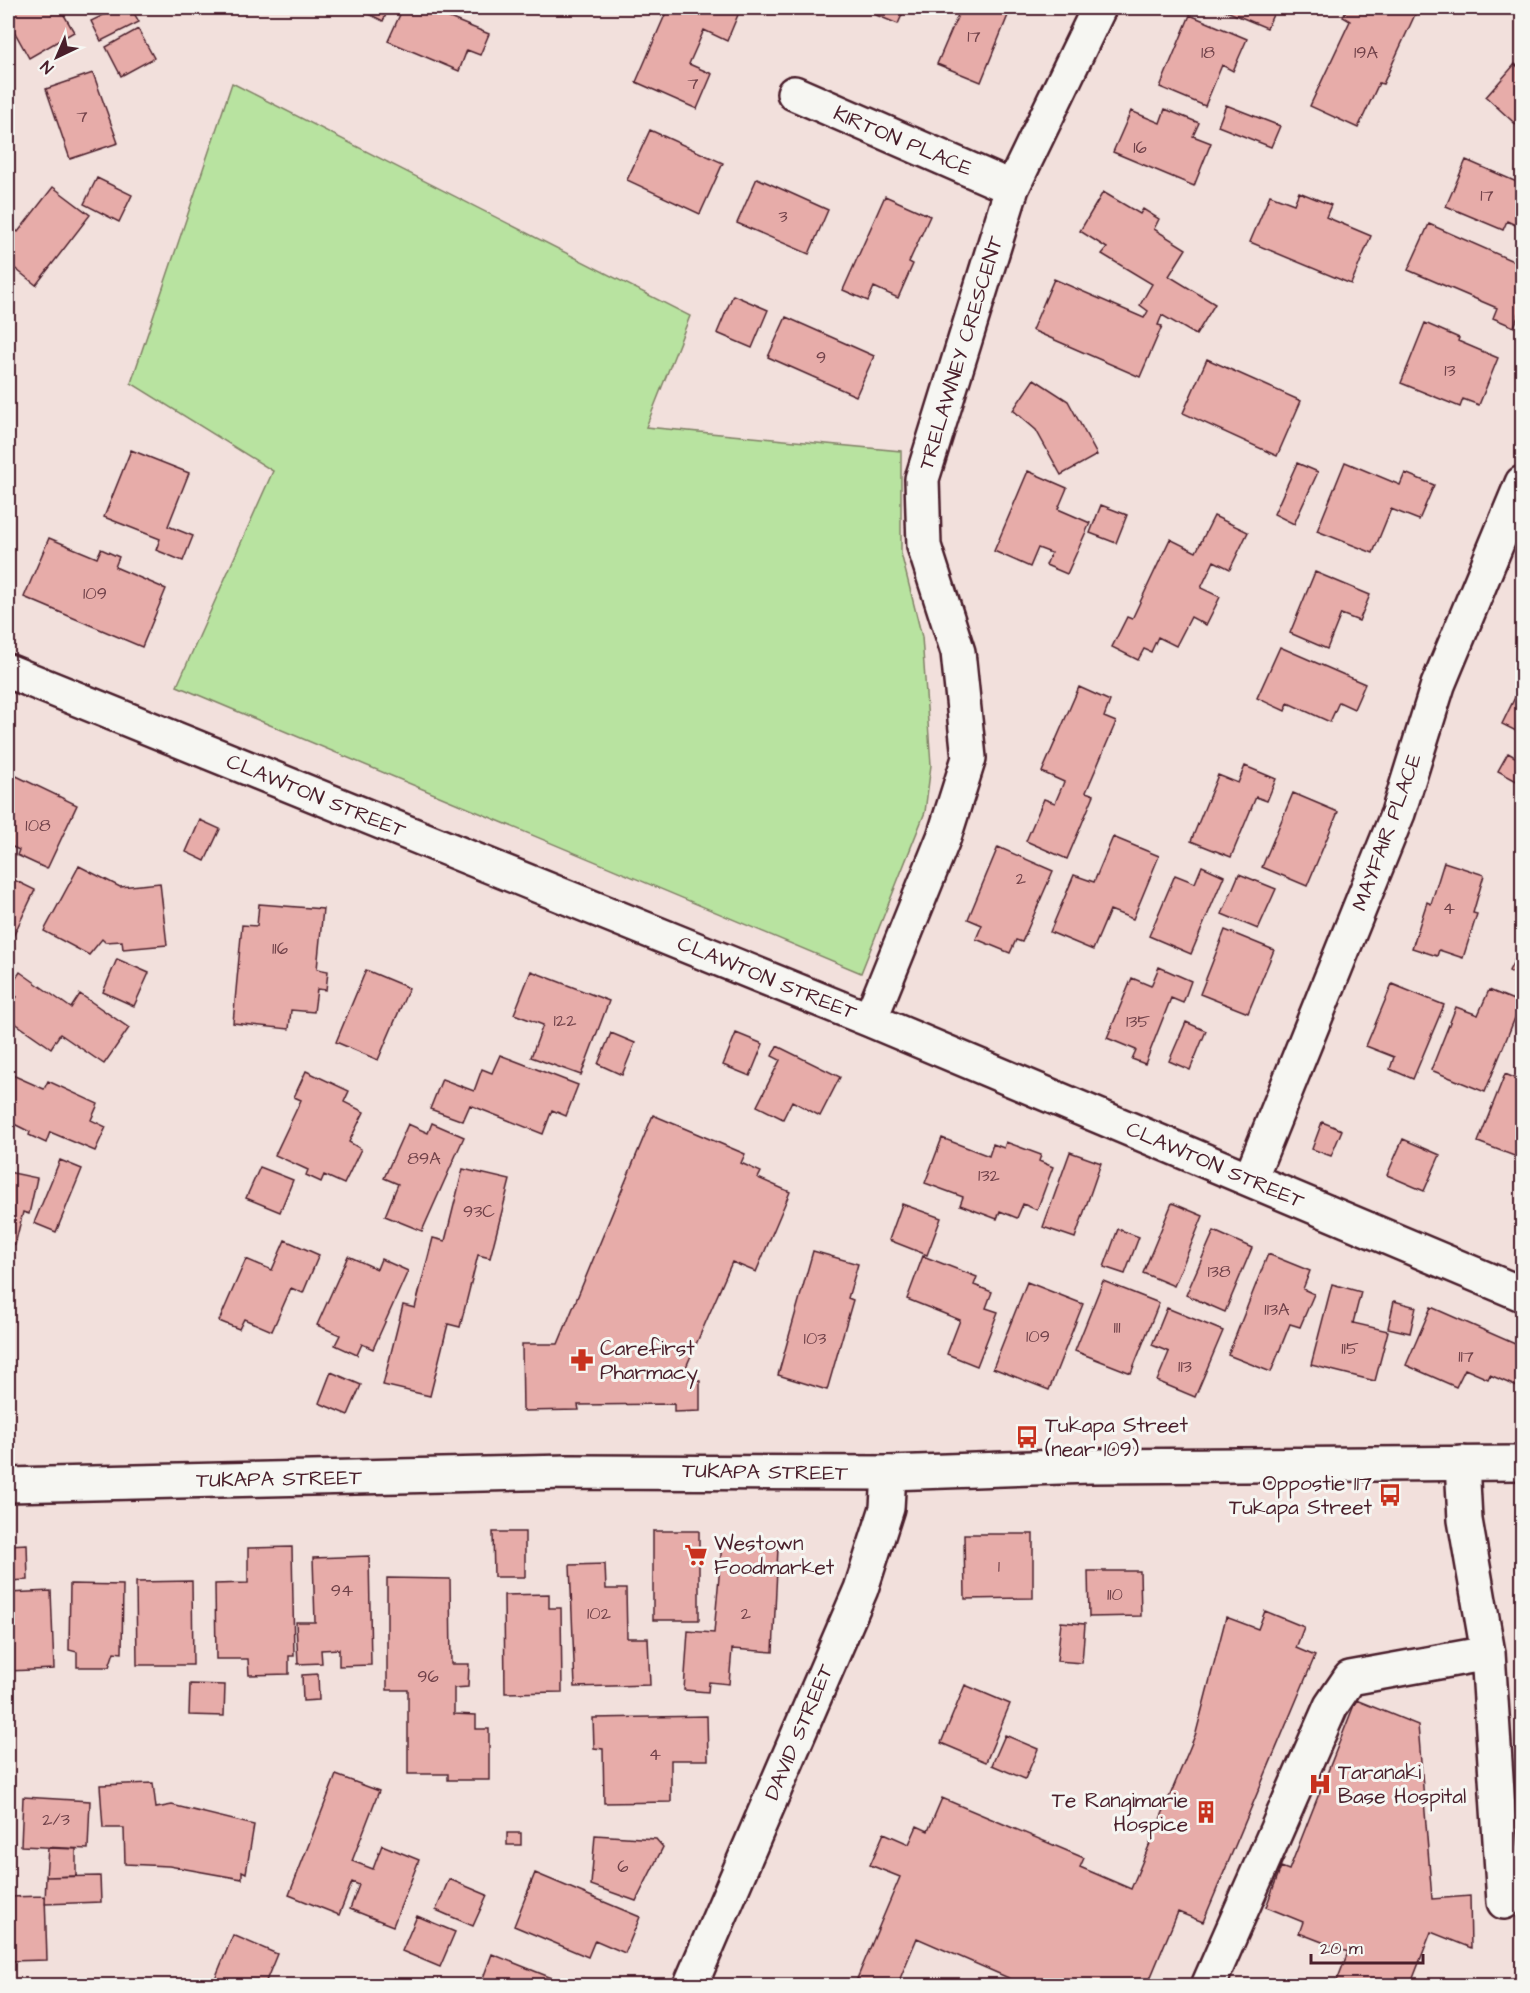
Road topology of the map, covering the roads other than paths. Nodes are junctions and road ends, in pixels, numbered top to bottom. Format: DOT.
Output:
graph roads {
  1 [pos="1099,8"];
  2 [pos="794,93"];
  3 [pos="1012,188"];
  4 [pos="1522,483"];
  5 [pos="8,671"];
  6 [pos="870,1020"];
  7 [pos="1250,1179"];
  8 [pos="1522,1294"];
  9 [pos="1461,1463"];
  10 [pos="1522,1463"];
  11 [pos="889,1473"];
  12 [pos="8,1485"];
  13 [pos="1488,1653"];
  14 [pos="1503,1902"];
  15 [pos="690,1986"];
  16 [pos="1208,1986"];
  1 -- 3 [label="street, TRELAWNEY CRESCENT"];
  2 -- 3 [label="street, KIRTON PLACE"];
  3 -- 6 [label="street, TRELAWNEY CRESCENT"];
  4 -- 7 [label="street, MAYFAIR PLACE"];
  5 -- 6 [label="street, CLAWTON STREET"];
  6 -- 7 [label="street, CLAWTON STREET"];
  7 -- 8 [label="street, CLAWTON STREET"];
  9 -- 10 [label="street, TUKAPA STREET"];
  9 -- 11 [label="street, TUKAPA STREET"];
  9 -- 13 [label="street"];
  11 -- 12 [label="street, TUKAPA STREET"];
  11 -- 15 [label="street, DAVID STREET"];
  13 -- 14 [label="street"];
  13 -- 16 [label="street"];
}
